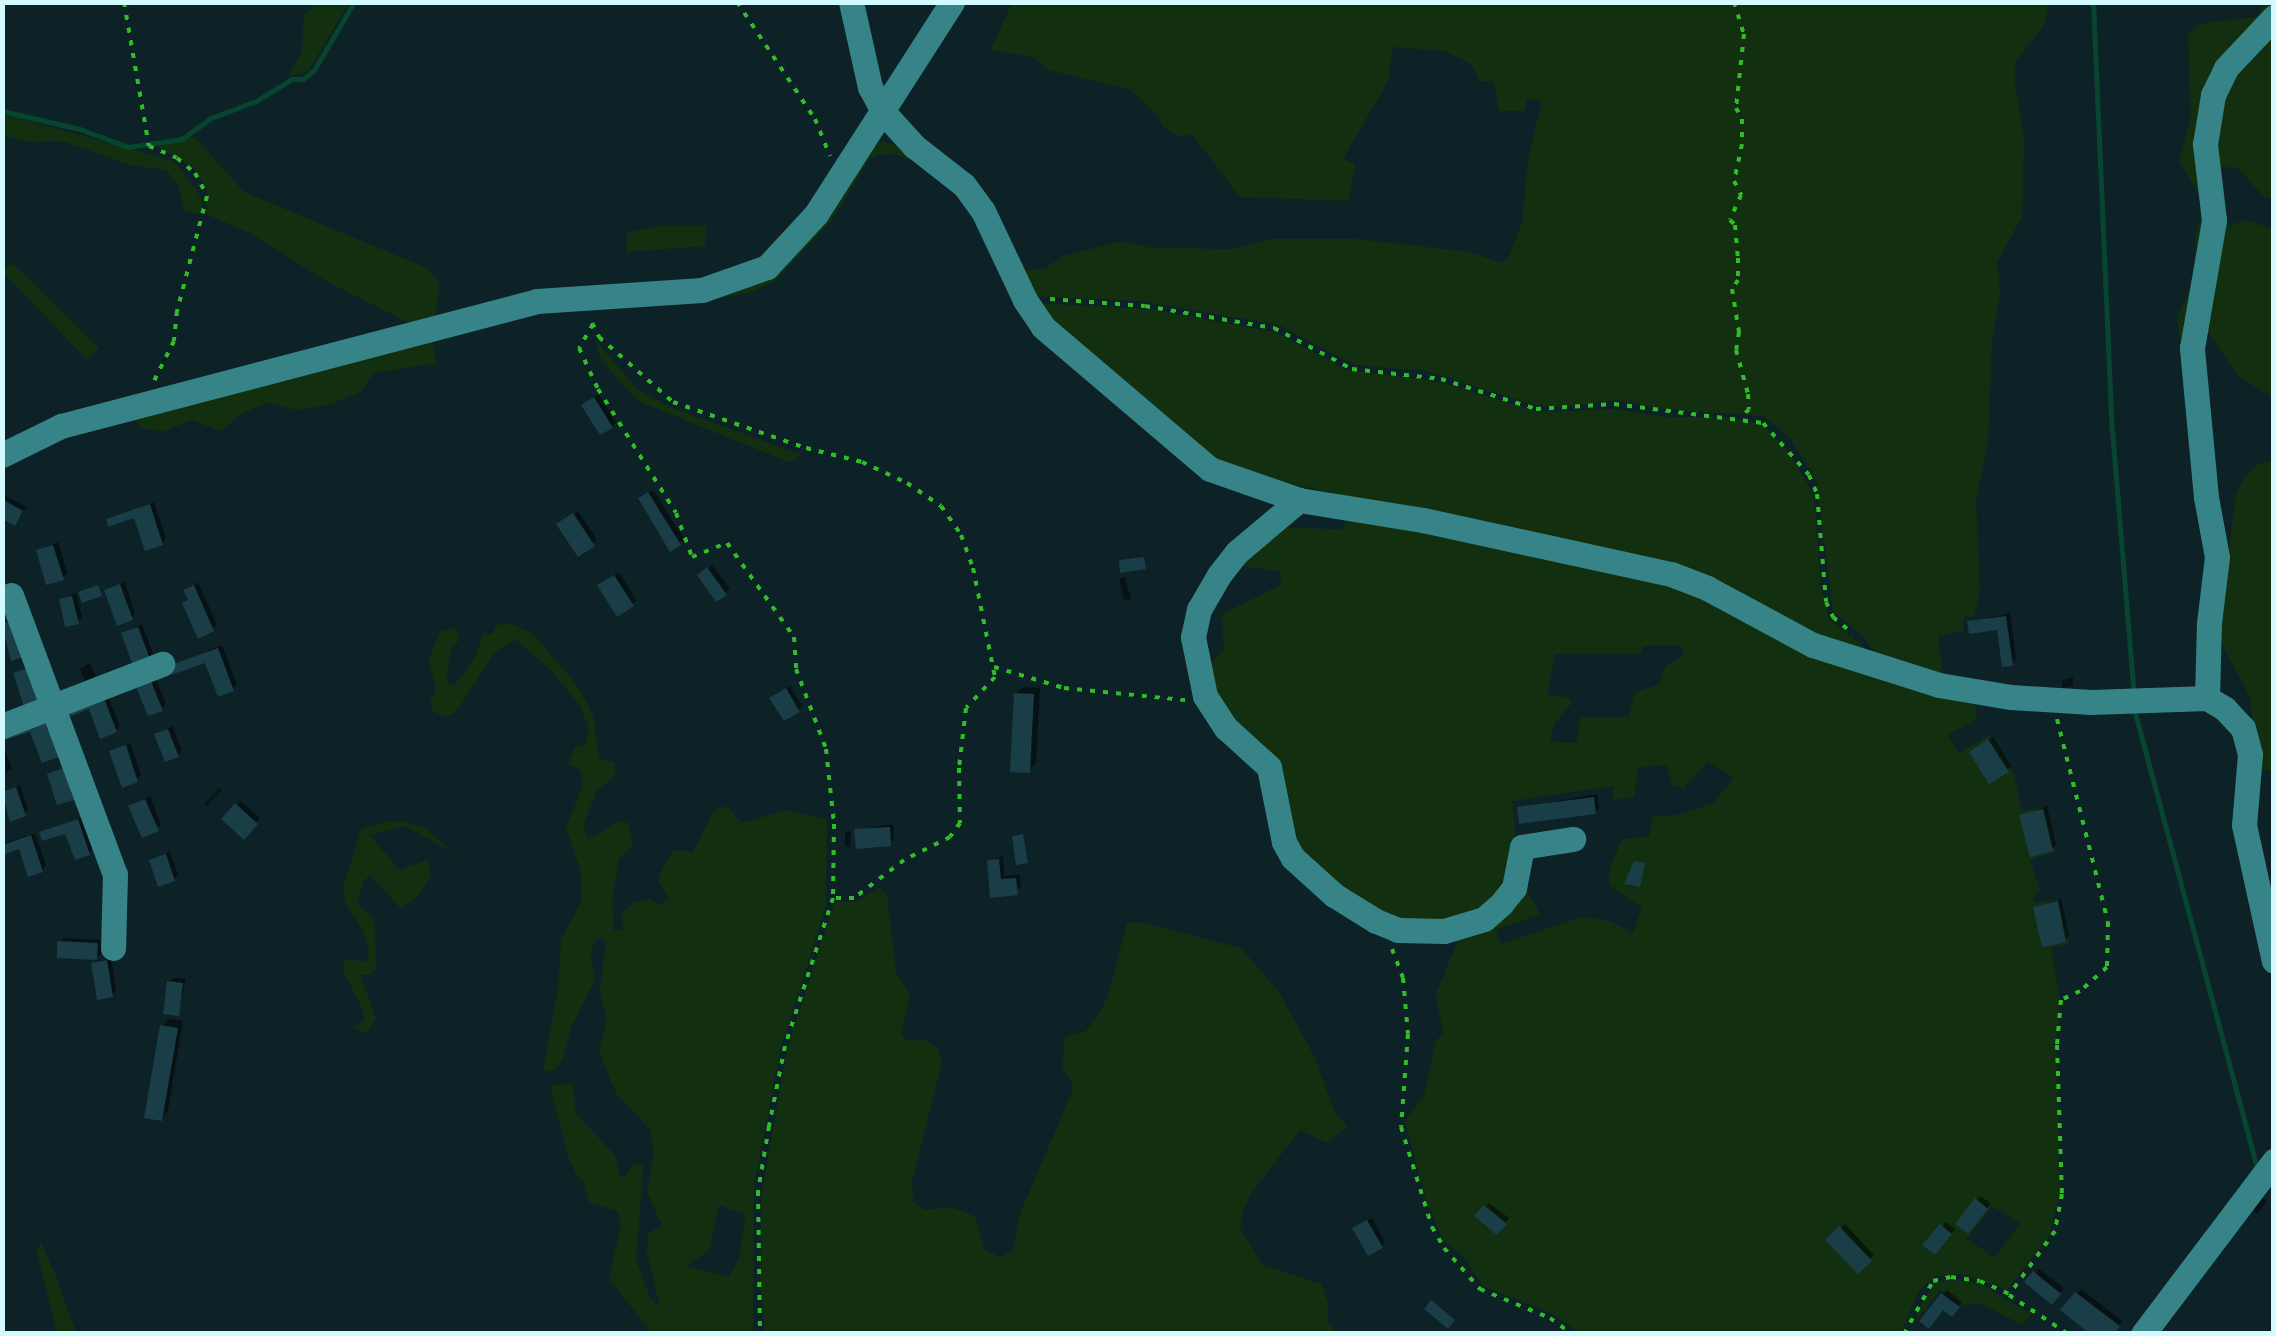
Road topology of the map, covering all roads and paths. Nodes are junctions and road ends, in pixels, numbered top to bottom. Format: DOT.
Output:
graph roads {
  1 [pos="124,2"];
  2 [pos="737,2"];
  3 [pos="851,2"];
  4 [pos="952,2"];
  5 [pos="1734,2"];
  6 [pos="2274,17"];
  7 [pos="884,112"];
  8 [pos="840,178"];
  9 [pos="580,299"];
  10 [pos="1026,300"];
  11 [pos="593,324"];
  12 [pos="137,406"];
  13 [pos="1742,417"];
  14 [pos="2,456"];
  15 [pos="1299,500"];
  16 [pos="11,595"];
  17 [pos="1862,640"];
  18 [pos="162,664"];
  19 [pos="992,666"];
  20 [pos="1205,696"];
  21 [pos="2207,698"];
  22 [pos="2052,700"];
  23 [pos="50,708"];
  24 [pos="2,726"];
  25 [pos="1572,839"];
  26 [pos="834,898"];
  27 [pos="1386,925"];
  28 [pos="113,948"];
  29 [pos="2274,962"];
  30 [pos="2274,1161"];
  31 [pos="2010,1295"];
  32 [pos="760,1334"];
  33 [pos="1572,1334"];
  34 [pos="1904,1334"];
  35 [pos="2068,1334"];
  36 [pos="2142,1334"];
  1 -- 12 [label="path"];
  2 -- 8 [label="path"];
  3 -- 7 [label="street"];
  4 -- 7 [label="street"];
  5 -- 13 [label="path"];
  6 -- 21 [label="street"];
  7 -- 8 [label="street"];
  7 -- 10 [label="street"];
  8 -- 9 [label="street"];
  9 -- 11 [label="path"];
  9 -- 12 [label="street"];
  10 -- 13 [label="path"];
  10 -- 15 [label="street"];
  11 -- 19 [label="path"];
  11 -- 26 [label="path"];
  12 -- 14 [label="street"];
  13 -- 17 [label="path"];
  15 -- 20 [label="street"];
  15 -- 22 [label="street"];
  16 -- 23 [label="street"];
  18 -- 23 [label="street"];
  19 -- 20 [label="path"];
  19 -- 26 [label="path"];
  20 -- 27 [label="street"];
  21 -- 22 [label="street"];
  21 -- 29 [label="street"];
  22 -- 31 [label="path"];
  23 -- 24 [label="street"];
  23 -- 28 [label="street"];
  25 -- 27 [label="street"];
  26 -- 32 [label="path"];
  27 -- 33 [label="path"];
  30 -- 36 [label="street"];
  31 -- 34 [label="path"];
  31 -- 35 [label="path"];
}
